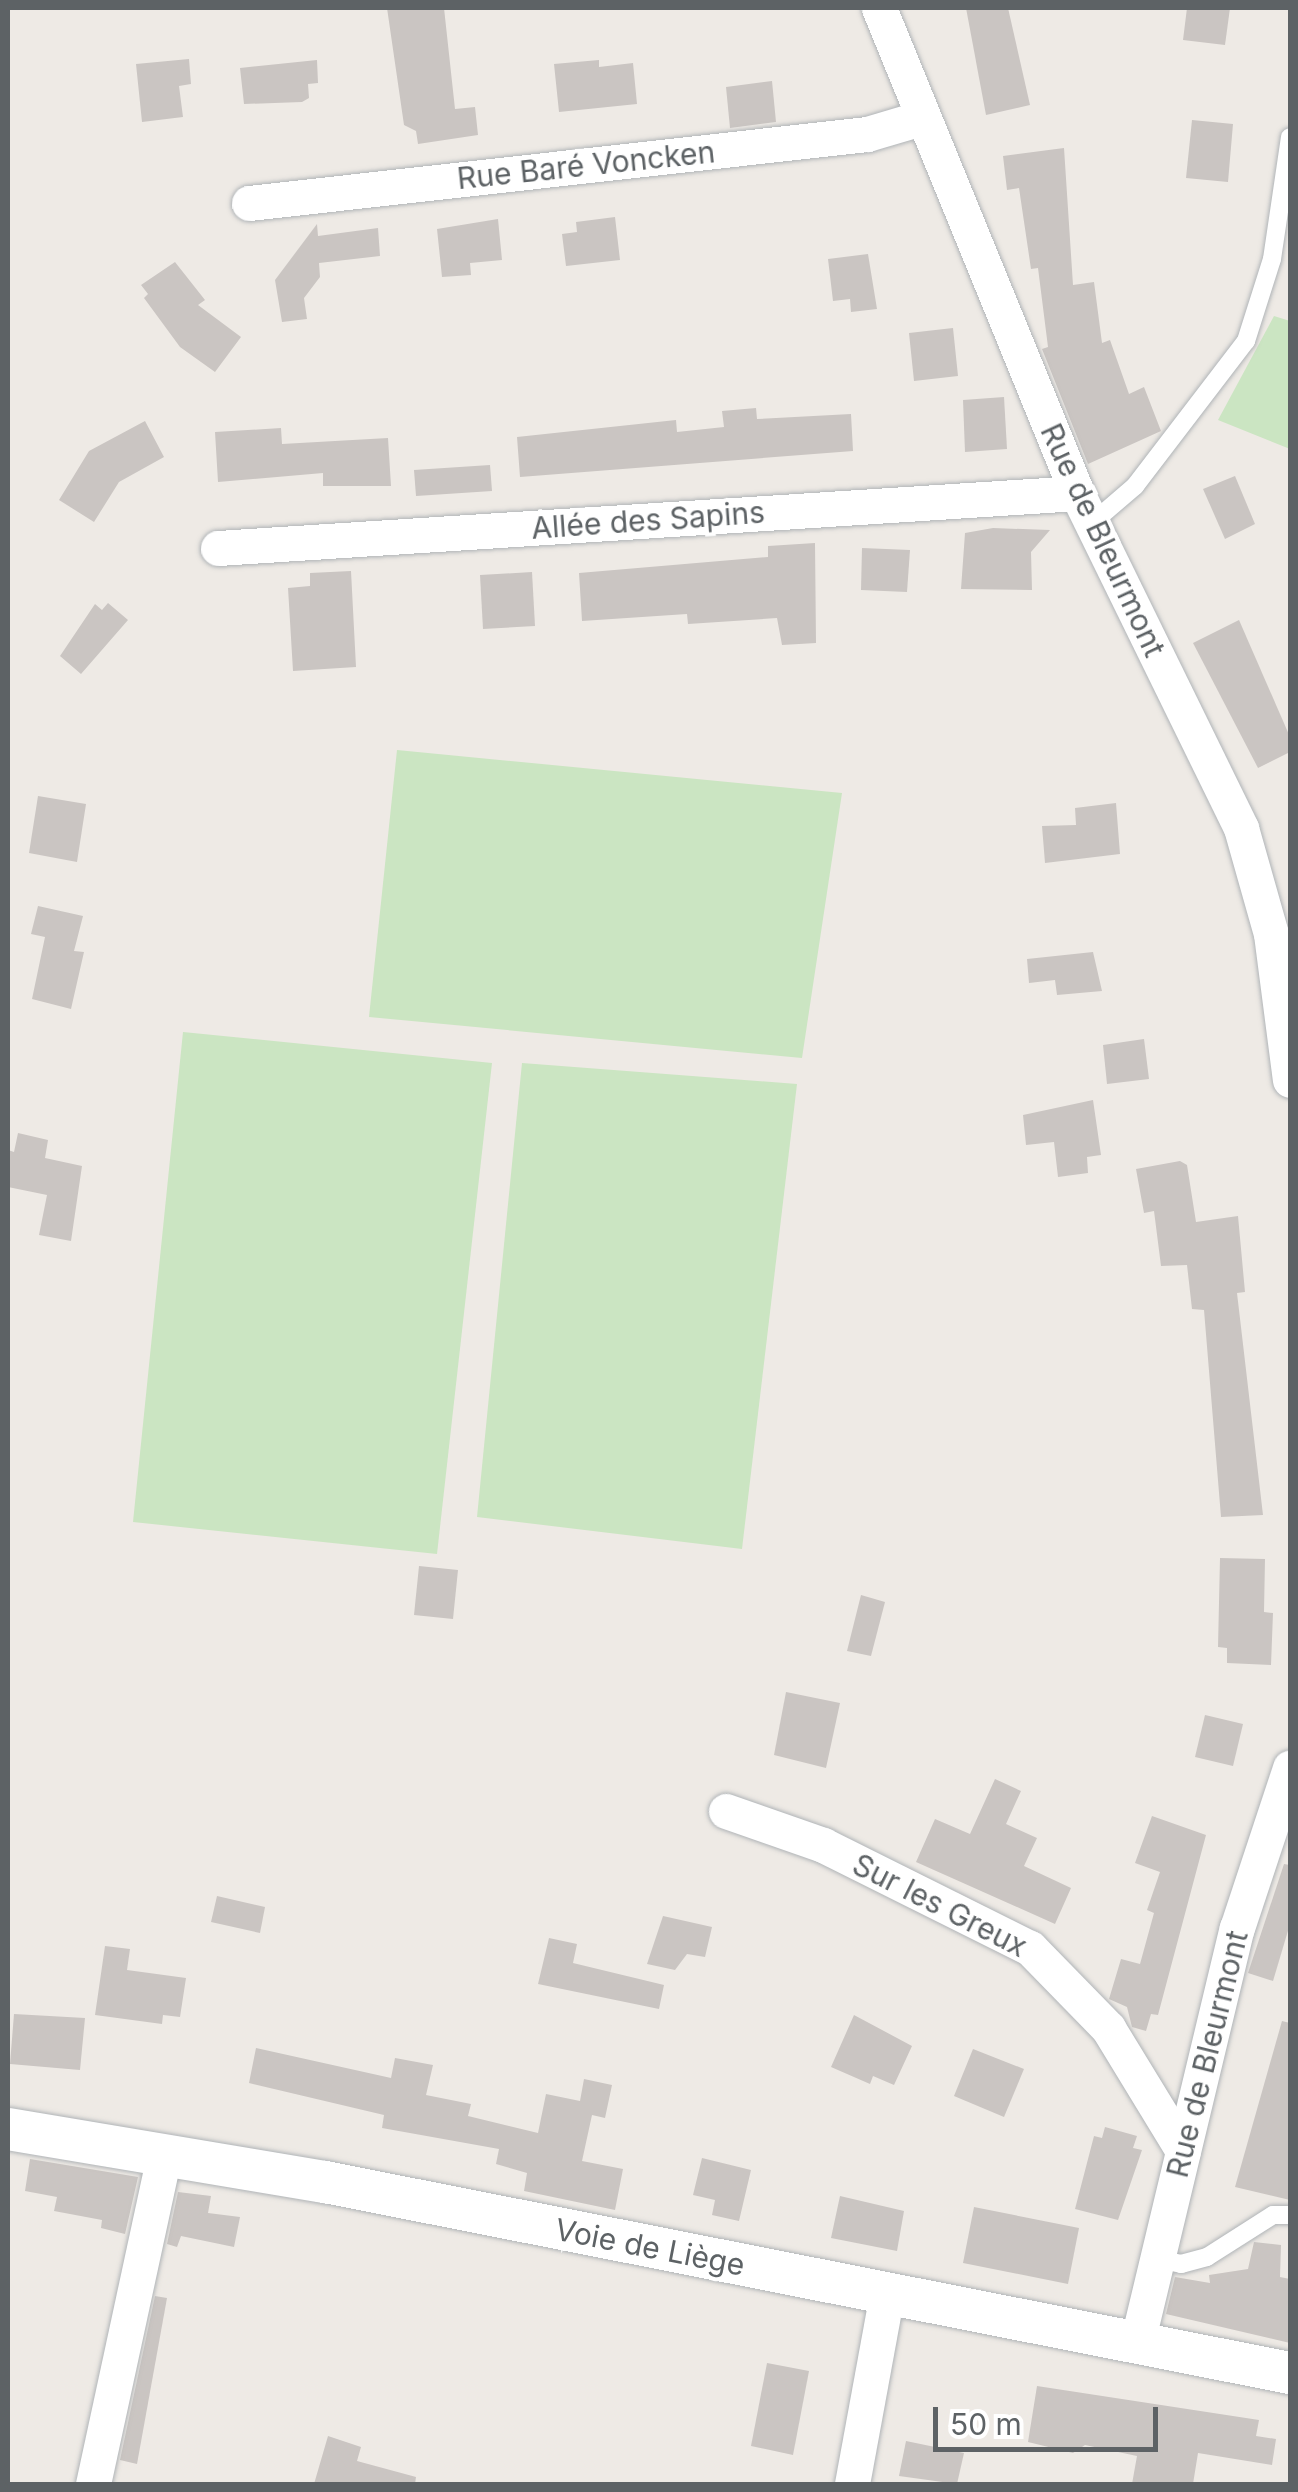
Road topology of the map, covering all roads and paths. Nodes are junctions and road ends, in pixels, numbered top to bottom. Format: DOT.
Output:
graph roads {
  1 [pos="879,8"];
  2 [pos="920,118"];
  3 [pos="1290,137"];
  4 [pos="249,203"];
  5 [pos="1085,508"];
  6 [pos="218,548"];
  7 [pos="1290,1080"];
  8 [pos="1290,1768"];
  9 [pos="726,1811"];
  10 [pos="8,2128"];
  11 [pos="1183,2150"];
  12 [pos="164,2155"];
  13 [pos="1290,2215"];
  14 [pos="1158,2259"];
  15 [pos="887,2294"];
  16 [pos="1137,2343"];
  17 [pos="1290,2373"];
  18 [pos="94,2484"];
  19 [pos="852,2484"];
  1 -- 2 [label="street, Rue de Bleurmont"];
  2 -- 4 [label="street, Rue Baré Voncken"];
  2 -- 5 [label="street, Rue de Bleurmont"];
  3 -- 5 [label="lane"];
  5 -- 6 [label="street, Allée des Sapins"];
  5 -- 7 [label="street, Rue de Bleurmont"];
  8 -- 11 [label="street, Rue de Bleurmont"];
  9 -- 11 [label="street, Sur les Greux"];
  10 -- 12 [label="street, Voie de Liège"];
  11 -- 14 [label="street, Rue de Bleurmont"];
  12 -- 15 [label="street, Voie de Liège"];
  12 -- 18 [label="street"];
  13 -- 14 [label="lane"];
  14 -- 16 [label="street, Rue de Bleurmont"];
  15 -- 16 [label="street, Voie de Liège"];
  15 -- 19 [label="street"];
  16 -- 17 [label="street, Voie de Liège"];
}
